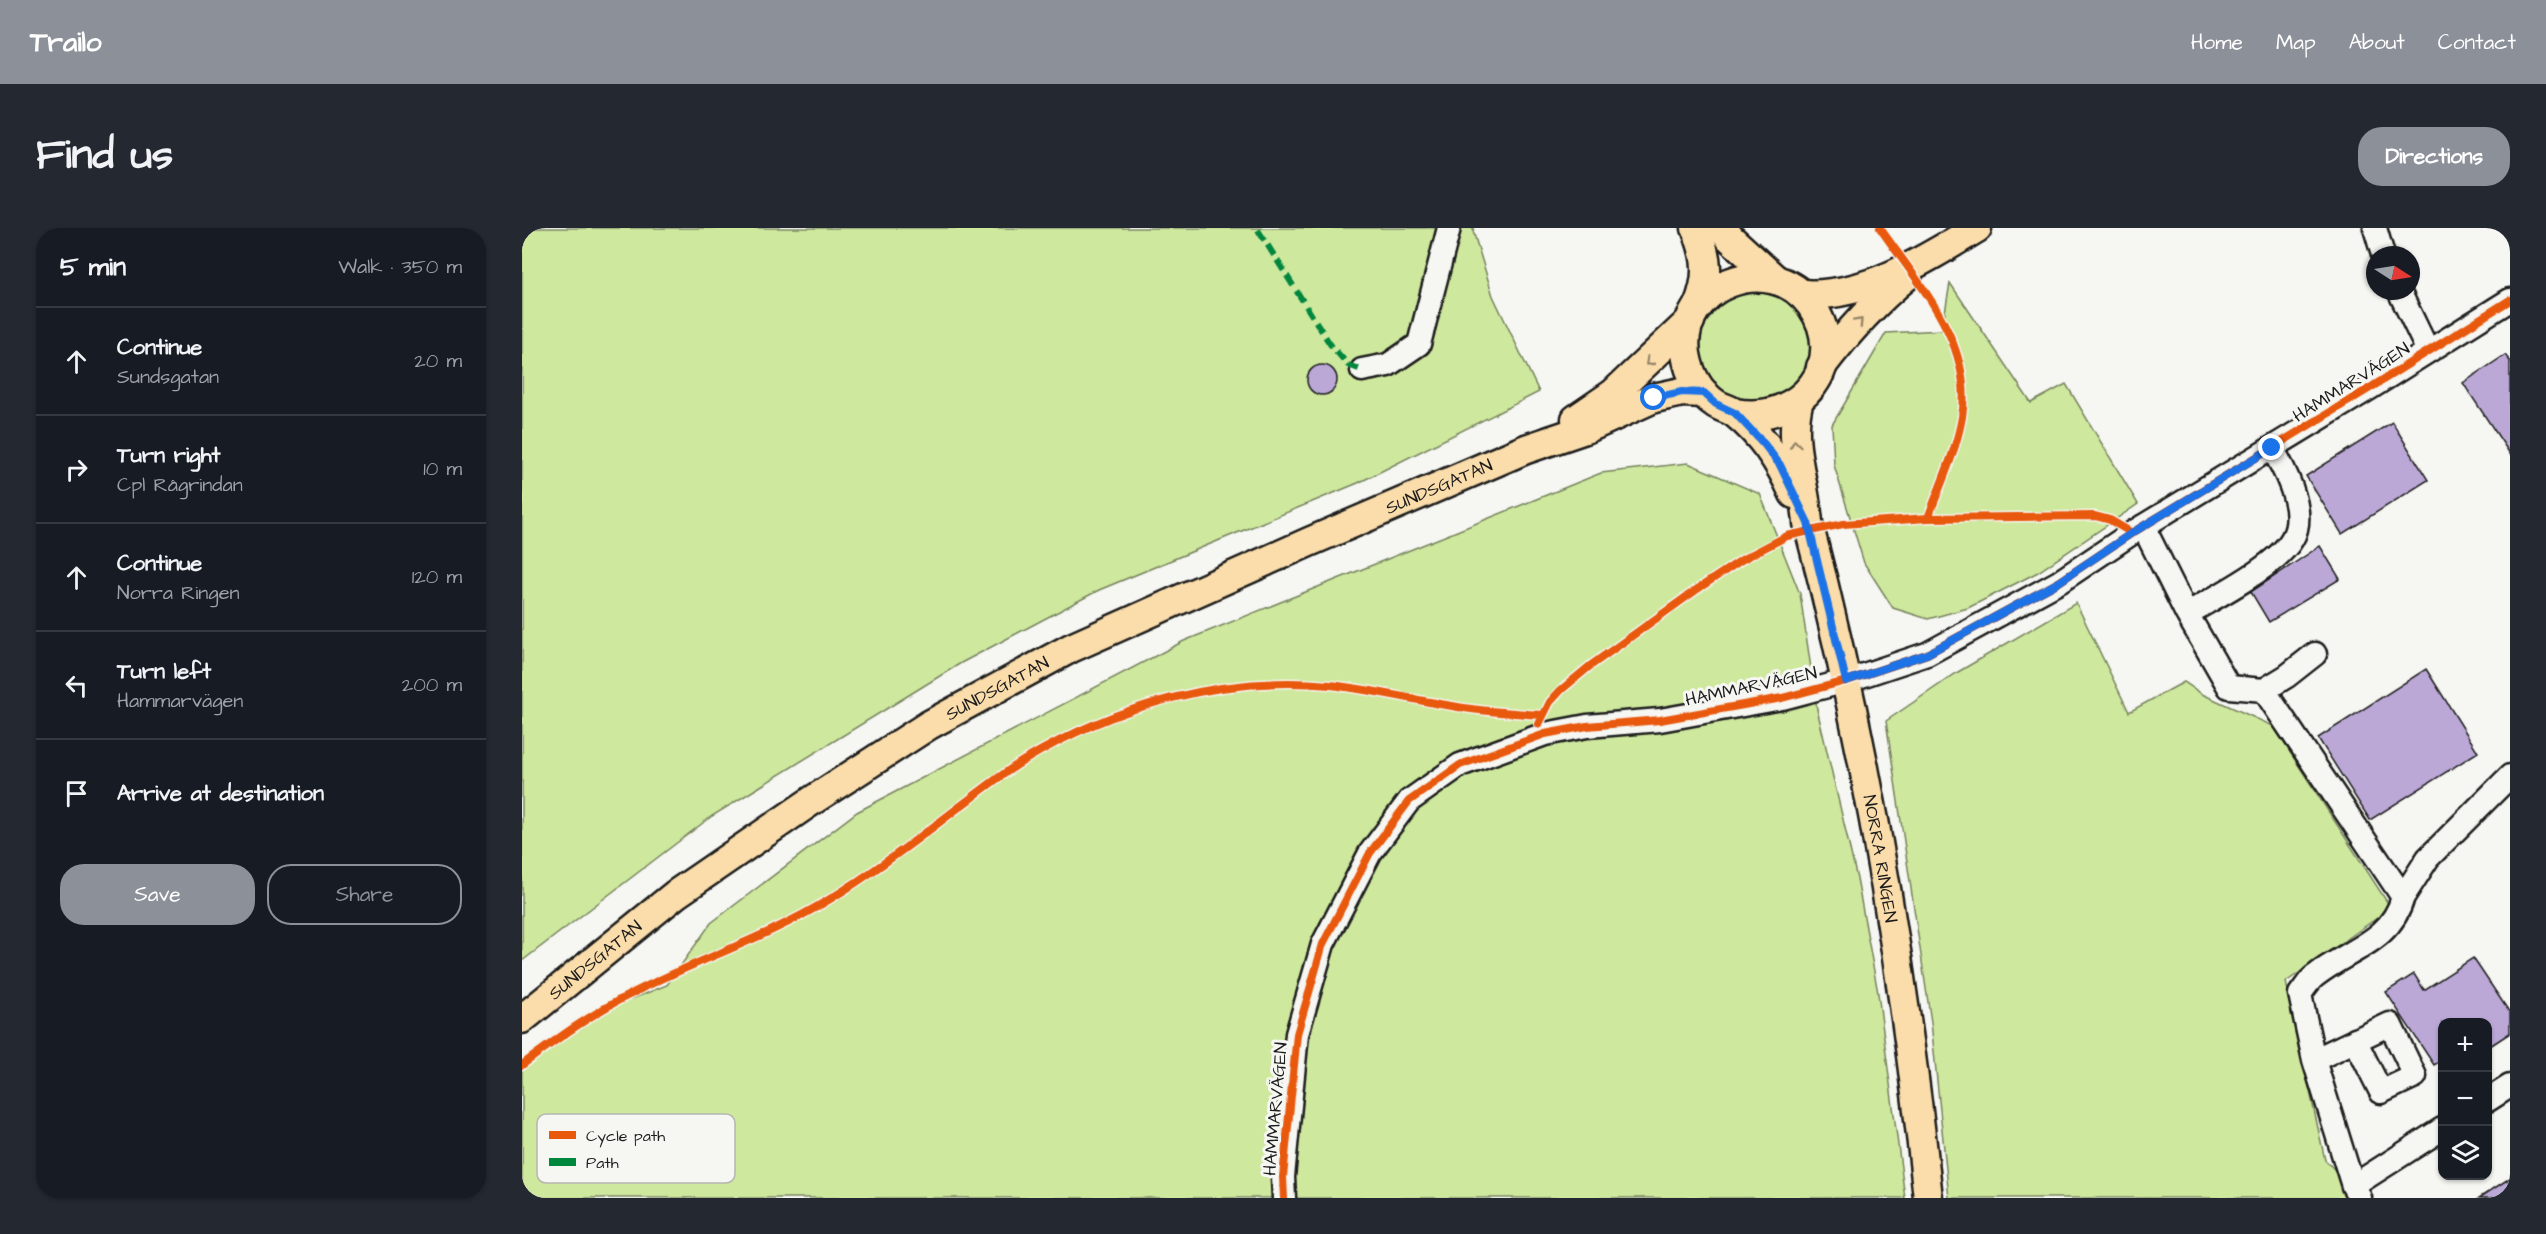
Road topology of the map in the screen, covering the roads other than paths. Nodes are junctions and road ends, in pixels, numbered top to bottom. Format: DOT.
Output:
graph roads {
  1 [pos="1449,228"];
  2 [pos="1696,228"];
  3 [pos="1723,228"];
  4 [pos="1977,228"];
  5 [pos="2375,228"];
  6 [pos="2380,246"];
  7 [pos="1938,251"];
  8 [pos="1776,280"];
  9 [pos="1801,294"];
  10 [pos="2403,300"];
  11 [pos="2510,300"];
  12 [pos="1694,314"];
  13 [pos="2428,351"];
  14 [pos="1821,367"];
  15 [pos="1362,370"];
  16 [pos="1704,393"];
  17 [pos="1799,400"];
  18 [pos="1735,413"];
  19 [pos="2272,448"];
  20 [pos="1527,449"];
  21 [pos="1808,523"];
  22 [pos="2143,526"];
  23 [pos="2187,614"];
  24 [pos="2315,654"];
  25 [pos="1846,681"];
  26 [pos="2264,690"];
  27 [pos="2510,776"];
  28 [pos="2403,897"];
  29 [pos="522,1019"];
  30 [pos="2355,1041"];
  31 [pos="2314,1060"];
  32 [pos="2510,1086"];
  33 [pos="2492,1097"];
  34 [pos="2438,1132"];
  35 [pos="2356,1192"];
  36 [pos="1284,1198"];
  37 [pos="1928,1198"];
  1 -- 15 [label="street"];
  2 -- 12 [label="main road"];
  3 -- 8 [label="main road"];
  4 -- 7 [label="main road"];
  5 -- 6 [label="street"];
  7 -- 9 [label="main road"];
  14 -- 7 [label="main road, one-way"];
  8 -- 9 [label="main road"];
  8 -- 12 [label="main road"];
  9 -- 14 [label="main road"];
  10 -- 13 [label="street"];
  11 -- 13 [label="street, HAMMARVÄGEN"];
  12 -- 16 [label="main road"];
  12 -- 20 [label="main road, SUNDSGATAN, one-way"];
  13 -- 19 [label="street, HAMMARVÄGEN"];
  14 -- 17 [label="main road"];
  16 -- 18 [label="main road"];
  16 -- 20 [label="main road, SUNDSGATAN"];
  17 -- 18 [label="main road"];
  21 -- 17 [label="main road, NORRA RINGEN, one-way"];
  18 -- 21 [label="main road, NORRA RINGEN"];
  19 -- 22 [label="street, HAMMARVÄGEN"];
  19 -- 23 [label="street"];
  20 -- 29 [label="main road, SUNDSGATAN"];
  21 -- 25 [label="main road, NORRA RINGEN"];
  22 -- 23 [label="street"];
  22 -- 25 [label="street, HAMMARVÄGEN"];
  23 -- 26 [label="street"];
  24 -- 26 [label="street"];
  25 -- 36 [label="street, HAMMARVÄGEN"];
  25 -- 37 [label="main road, NORRA RINGEN"];
  26 -- 28 [label="street"];
  27 -- 28 [label="street"];
  28 -- 31 [label="street"];
  30 -- 31 [label="street"];
  31 -- 35 [label="street"];
  32 -- 33 [label="street"];
  34 -- 35 [label="street"];
}
